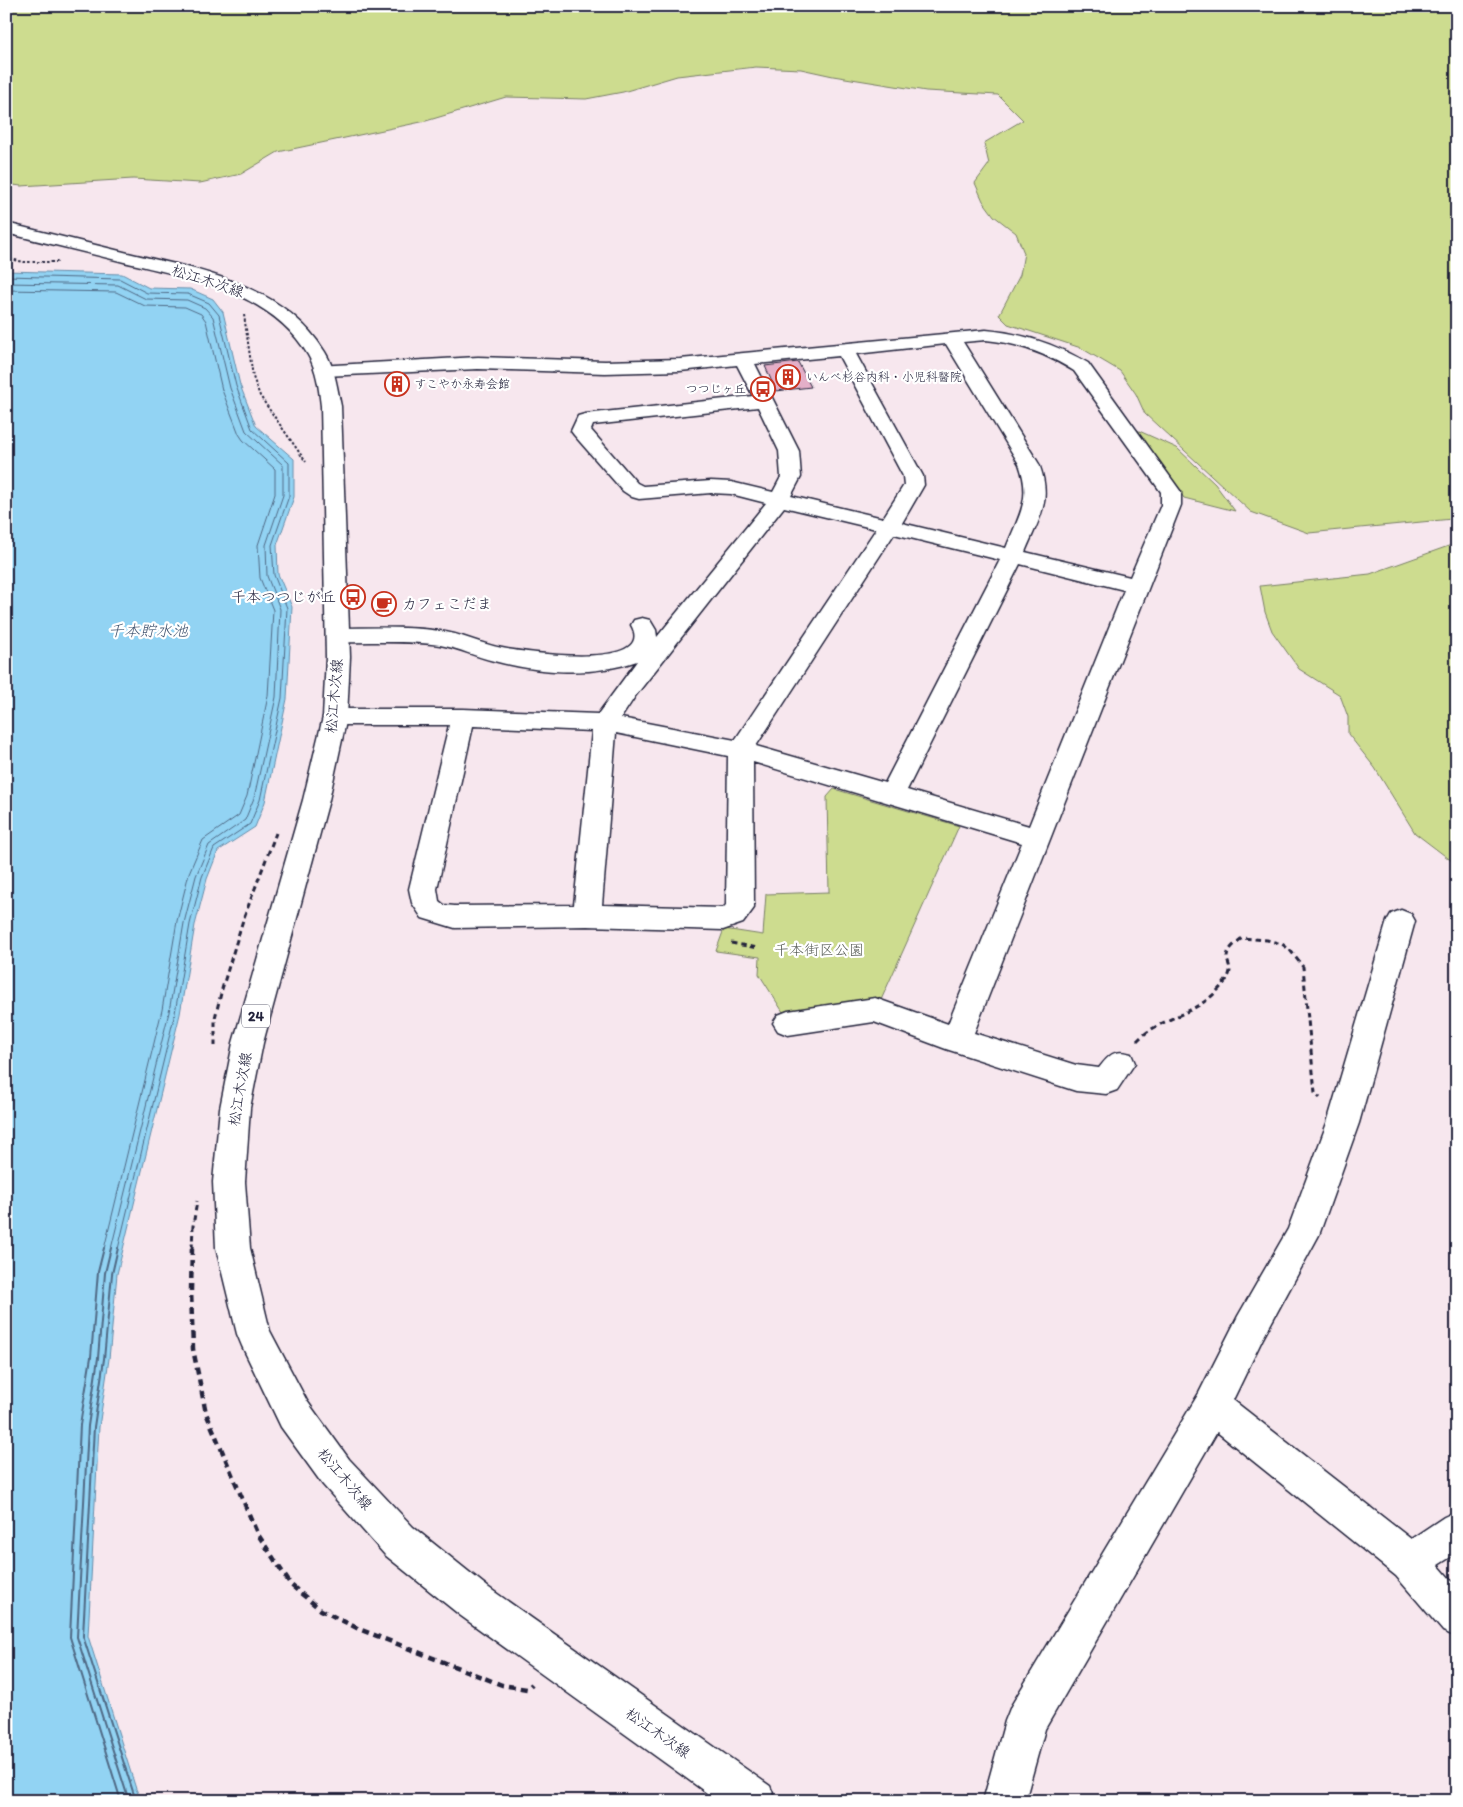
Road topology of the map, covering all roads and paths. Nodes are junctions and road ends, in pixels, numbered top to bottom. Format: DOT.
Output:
graph roads {
  1 [pos="6,228"];
  2 [pos="951,338"];
  3 [pos="846,350"];
  4 [pos="744,360"];
  5 [pos="324,370"];
  6 [pos="764,400"];
  7 [pos="779,500"];
  8 [pos="890,526"];
  9 [pos="1013,556"];
  10 [pos="1137,586"];
  11 [pos="642,625"];
  12 [pos="337,635"];
  13 [pos="335,717"];
  14 [pos="463,718"];
  15 [pos="605,723"];
  16 [pos="741,750"];
  17 [pos="892,794"];
  18 [pos="1038,838"];
  19 [pos="587,915"];
  20 [pos="1401,921"];
  21 [pos="722,942"];
  22 [pos="758,948"];
  23 [pos="788,1023"];
  24 [pos="957,1040"];
  25 [pos="1120,1064"];
  26 [pos="1343,1123"];
  27 [pos="1212,1406"];
  28 [pos="1457,1530"];
  29 [pos="1410,1562"];
  30 [pos="1457,1617"];
  31 [pos="755,1801"];
  32 [pos="1004,1801"];
  1 -- 5 [label="street, 松江木次線 / 24"];
  2 -- 3 [label="street"];
  2 -- 9 [label="street"];
  2 -- 10 [label="street"];
  3 -- 4 [label="street"];
  3 -- 8 [label="street"];
  4 -- 5 [label="street"];
  4 -- 6 [label="street"];
  5 -- 12 [label="street, 松江木次線 / 24"];
  6 -- 7 [label="street"];
  6 -- 7 [label="street"];
  7 -- 8 [label="street"];
  7 -- 15 [label="street"];
  8 -- 9 [label="street"];
  8 -- 16 [label="street"];
  9 -- 10 [label="street"];
  9 -- 17 [label="street"];
  10 -- 18 [label="street"];
  11 -- 12 [label="street"];
  12 -- 13 [label="street, 松江木次線 / 24"];
  13 -- 14 [label="street"];
  13 -- 31 [label="street, 松江木次線 / 24"];
  14 -- 15 [label="street"];
  14 -- 19 [label="street"];
  15 -- 16 [label="street"];
  15 -- 19 [label="street"];
  16 -- 17 [label="street"];
  16 -- 19 [label="street"];
  17 -- 18 [label="street"];
  18 -- 24 [label="street"];
  20 -- 26 [label="street"];
  21 -- 22 [label="path"];
  23 -- 24 [label="street"];
  24 -- 25 [label="street"];
  25 -- 26 [label="path"];
  26 -- 27 [label="street"];
  27 -- 29 [label="street"];
  27 -- 32 [label="street"];
  28 -- 29 [label="street"];
  29 -- 30 [label="street"];
}
